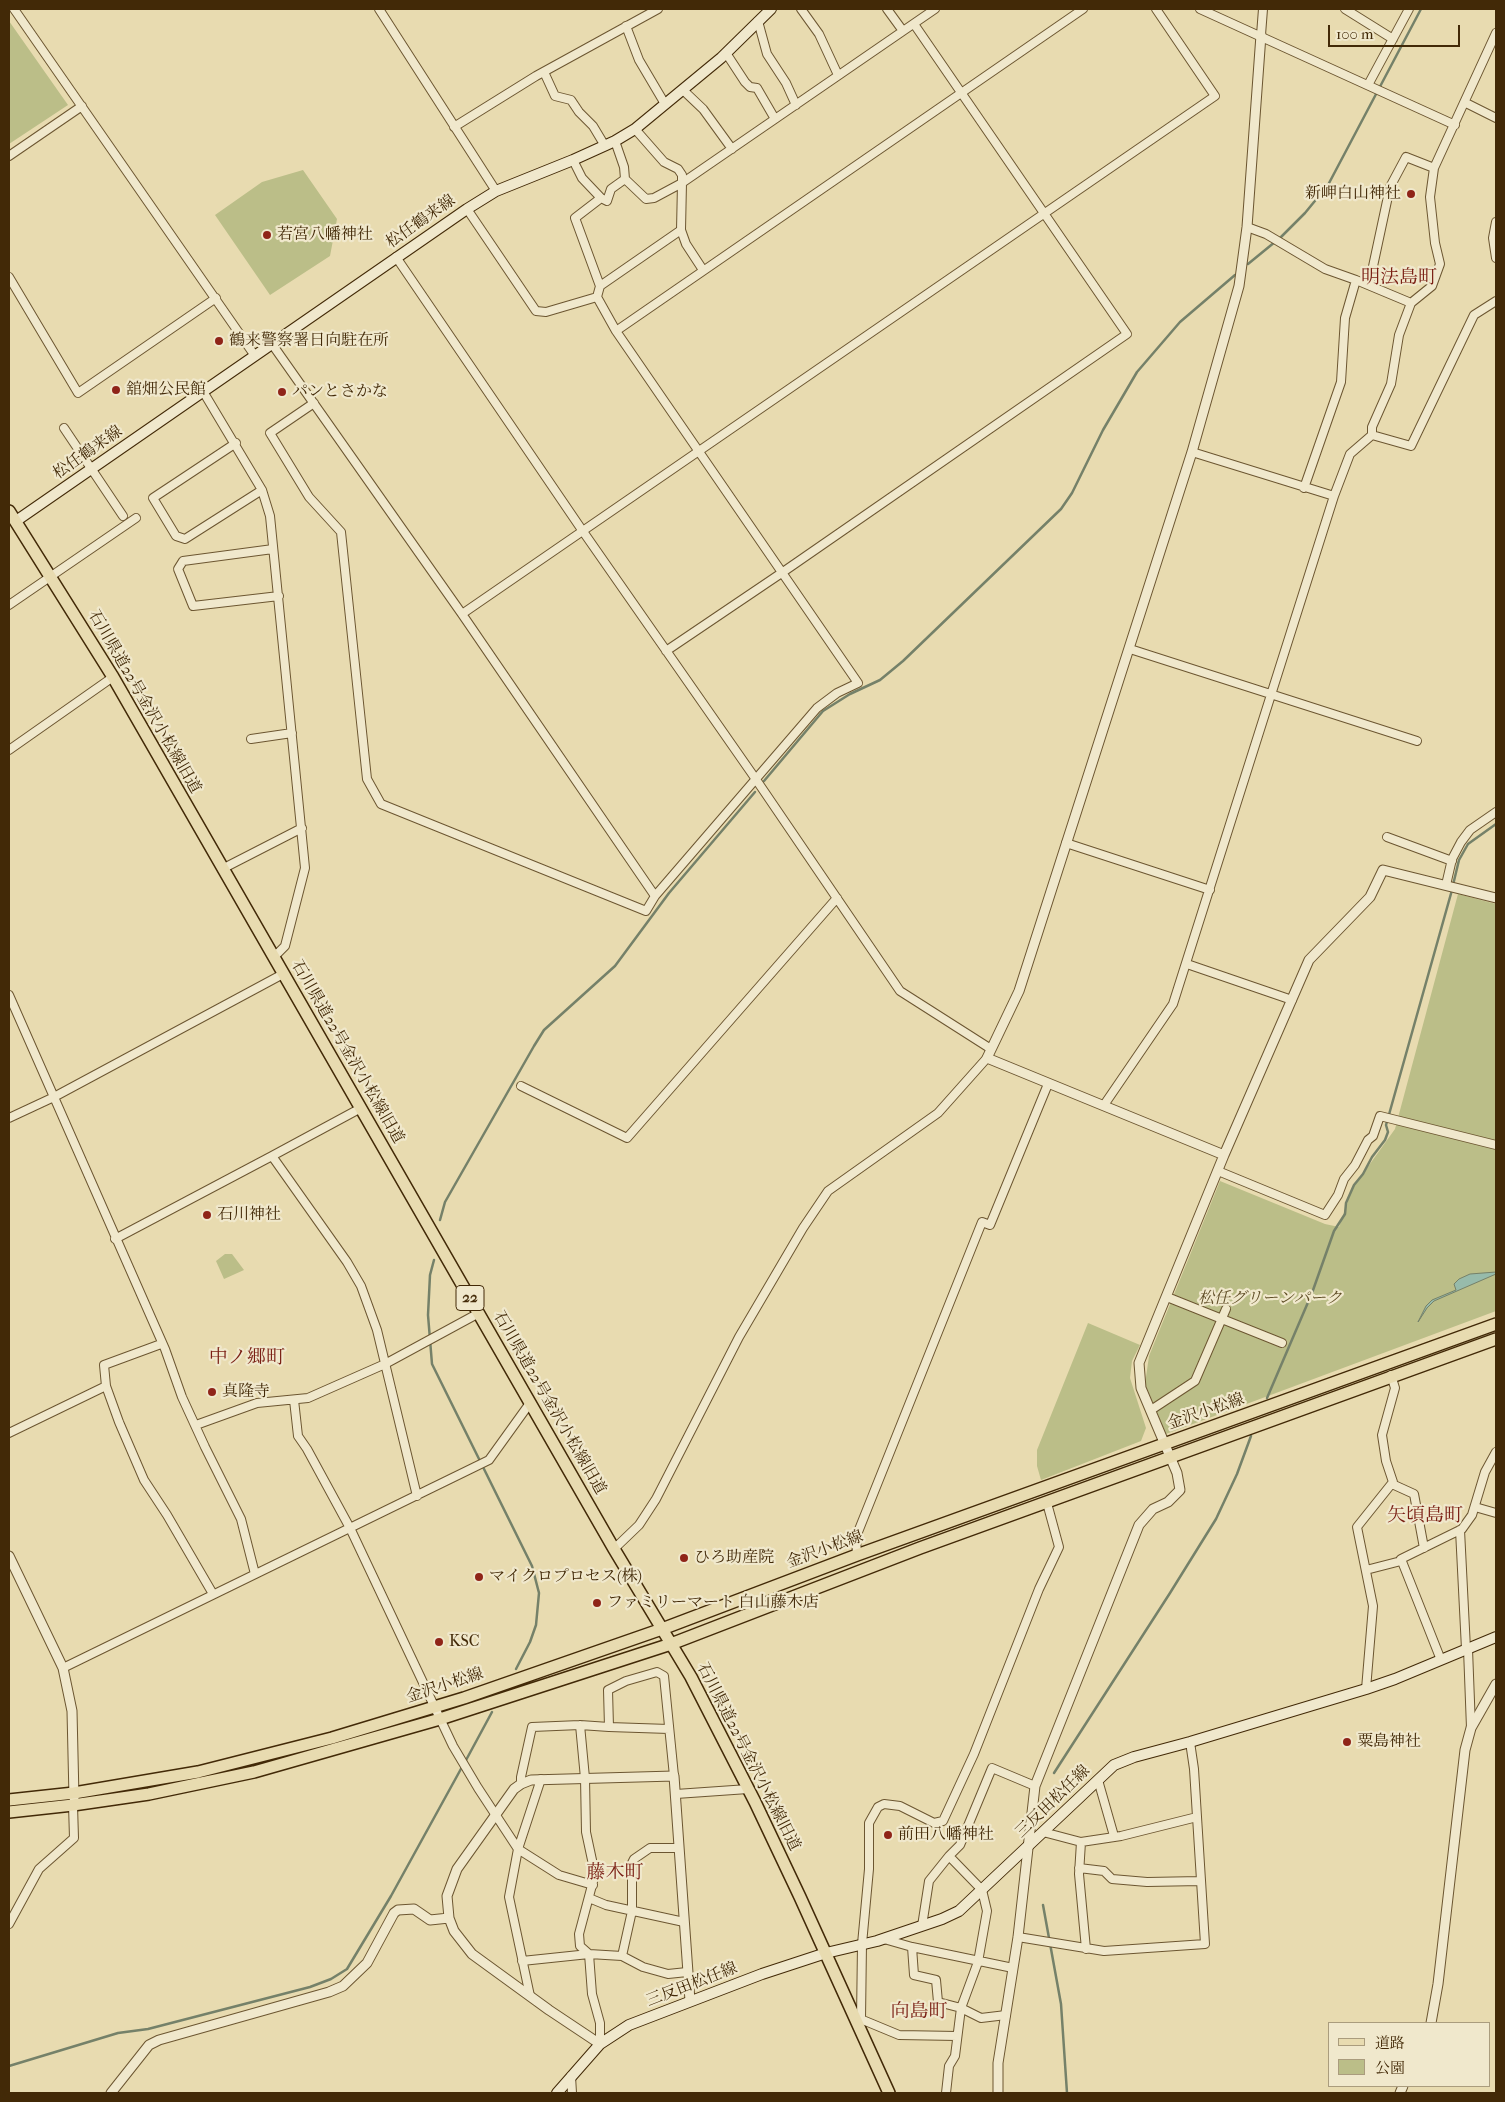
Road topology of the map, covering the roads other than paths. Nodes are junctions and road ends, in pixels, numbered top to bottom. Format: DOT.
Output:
graph roads {
  1 [pos="14,9"];
  2 [pos="379,9"];
  3 [pos="636,9"];
  4 [pos="658,9"];
  5 [pos="801,9"];
  6 [pos="887,9"];
  7 [pos="935,9"];
  8 [pos="1083,9"];
  9 [pos="1156,9"];
  10 [pos="1200,9"];
  11 [pos="1263,9"];
  12 [pos="1346,9"];
  13 [pos="1409,9"];
  14 [pos="767,10"];
  15 [pos="642,17"];
  16 [pos="758,22"];
  17 [pos="914,24"];
  18 [pos="626,26"];
  19 [pos="902,31"];
  20 [pos="1496,33"];
  21 [pos="1261,35"];
  22 [pos="1393,39"];
  23 [pos="726,53"];
  24 [pos="544,72"];
  25 [pos="838,75"];
  26 [pos="1372,87"];
  27 [pos="683,90"];
  28 [pos="962,93"];
  29 [pos="1466,103"];
  30 [pos="665,104"];
  31 [pos="796,105"];
  32 [pos="82,106"];
  33 [pos="1496,118"];
  34 [pos="775,119"];
  35 [pos="1455,125"];
  36 [pos="454,127"];
  37 [pos="635,130"];
  38 [pos="615,141"];
  39 [pos="606,146"];
  40 [pos="732,149"];
  41 [pos="9,156"];
  42 [pos="572,160"];
  43 [pos="1434,168"];
  44 [pos="625,179"];
  45 [pos="682,183"];
  46 [pos="496,191"];
  47 [pos="601,198"];
  48 [pos="467,209"];
  49 [pos="1044,212"];
  50 [pos="1496,222"];
  51 [pos="1247,227"];
  52 [pos="681,230"];
  53 [pos="396,257"];
  54 [pos="1496,258"];
  55 [pos="703,270"];
  56 [pos="9,277"];
  57 [pos="1356,280"];
  58 [pos="1369,285"];
  59 [pos="600,286"];
  60 [pos="598,297"];
  61 [pos="216,298"];
  62 [pos="1496,300"];
  63 [pos="1411,303"];
  64 [pos="616,331"];
  65 [pos="272,344"];
  66 [pos="255,356"];
  67 [pos="204,392"];
  68 [pos="314,402"];
  69 [pos="64,428"];
  70 [pos="1372,435"];
  71 [pos="236,443"];
  72 [pos="699,452"];
  73 [pos="1192,452"];
  74 [pos="91,469"];
  75 [pos="1304,488"];
  76 [pos="262,490"];
  77 [pos="1334,496"];
  78 [pos="9,510"];
  79 [pos="123,516"];
  80 [pos="136,518"];
  81 [pos="12,524"];
  82 [pos="582,530"];
  83 [pos="273,549"];
  84 [pos="783,572"];
  85 [pos="50,576"];
  86 [pos="279,596"];
  87 [pos="9,605"];
  88 [pos="462,614"];
  89 [pos="1130,649"];
  90 [pos="666,651"];
  91 [pos="112,677"];
  92 [pos="1273,694"];
  93 [pos="292,733"];
  94 [pos="251,739"];
  95 [pos="1417,741"];
  96 [pos="10,747"];
  97 [pos="755,778"];
  98 [pos="1496,812"];
  99 [pos="302,828"];
  100 [pos="1387,838"];
  101 [pos="1066,843"];
  102 [pos="1452,861"];
  103 [pos="222,869"];
  104 [pos="1452,886"];
  105 [pos="1210,890"];
  106 [pos="655,896"];
  107 [pos="837,898"];
  108 [pos="1496,898"];
  109 [pos="274,957"];
  110 [pos="1187,964"];
  111 [pos="283,974"];
  112 [pos="9,995"];
  113 [pos="1292,1000"];
  114 [pos="991,1049"];
  115 [pos="987,1058"];
  116 [pos="1048,1084"];
  117 [pos="521,1086"];
  118 [pos="54,1097"];
  119 [pos="1104,1105"];
  120 [pos="361,1108"];
  121 [pos="9,1118"];
  122 [pos="1496,1145"];
  123 [pos="1224,1155"];
  124 [pos="272,1156"];
  125 [pos="1218,1171"];
  126 [pos="115,1239"];
  127 [pos="1167,1297"];
  128 [pos="1226,1309"];
  129 [pos="479,1313"];
  130 [pos="1222,1319"];
  131 [pos="1496,1324"];
  132 [pos="1496,1339"];
  133 [pos="1282,1343"];
  134 [pos="161,1344"];
  135 [pos="384,1364"];
  136 [pos="1391,1375"];
  137 [pos="106,1386"];
  138 [pos="294,1400"];
  139 [pos="530,1403"];
  140 [pos="1151,1410"];
  141 [pos="196,1425"];
  142 [pos="9,1433"];
  143 [pos="1164,1444"];
  144 [pos="1496,1452"];
  145 [pos="1170,1457"];
  146 [pos="1392,1484"];
  147 [pos="417,1496"];
  148 [pos="1047,1503"];
  149 [pos="1474,1507"];
  150 [pos="1496,1513"];
  151 [pos="350,1528"];
  152 [pos="1460,1530"];
  153 [pos="1424,1548"];
  154 [pos="614,1549"];
  155 [pos="9,1556"];
  156 [pos="857,1556"];
  157 [pos="1402,1561"];
  158 [pos="1366,1570"];
  159 [pos="255,1574"];
  160 [pos="213,1594"];
  161 [pos="662,1629"];
  162 [pos="1496,1637"];
  163 [pos="671,1644"];
  164 [pos="1467,1649"];
  165 [pos="1440,1660"];
  166 [pos="62,1668"];
  167 [pos="1496,1684"];
  168 [pos="1366,1689"];
  169 [pos="435,1707"];
  170 [pos="440,1719"];
  171 [pos="580,1725"];
  172 [pos="610,1727"];
  173 [pos="1471,1728"];
  174 [pos="668,1729"];
  175 [pos="1190,1742"];
  176 [pos="674,1776"];
  177 [pos="585,1778"];
  178 [pos="541,1779"];
  179 [pos="1098,1780"];
  180 [pos="521,1784"];
  181 [pos="1035,1786"];
  182 [pos="748,1789"];
  183 [pos="74,1793"];
  184 [pos="676,1794"];
  185 [pos="9,1800"];
  186 [pos="74,1805"];
  187 [pos="9,1812"];
  188 [pos="496,1816"];
  189 [pos="1197,1817"];
  190 [pos="1043,1832"];
  191 [pos="1114,1836"];
  192 [pos="1081,1842"];
  193 [pos="679,1848"];
  194 [pos="1027,1848"];
  195 [pos="518,1849"];
  196 [pos="949,1856"];
  197 [pos="1079,1868"];
  198 [pos="1201,1881"];
  199 [pos="593,1885"];
  200 [pos="982,1890"];
  201 [pos="589,1898"];
  202 [pos="632,1911"];
  203 [pos="449,1918"];
  204 [pos="684,1922"];
  205 [pos="9,1924"];
  206 [pos="922,1926"];
  207 [pos="1018,1937"];
  208 [pos="884,1939"];
  209 [pos="862,1944"];
  210 [pos="912,1947"];
  211 [pos="1086,1949"];
  212 [pos="826,1953"];
  213 [pos="589,1954"];
  214 [pos="622,1956"];
  215 [pos="522,1961"];
  216 [pos="978,1962"];
  217 [pos="1013,1968"];
  218 [pos="687,1972"];
  219 [pos="530,1996"];
  220 [pos="690,2001"];
  221 [pos="961,2008"];
  222 [pos="1006,2015"];
  223 [pos="858,2018"];
  224 [pos="1430,2022"];
  225 [pos="957,2036"];
  226 [pos="600,2044"];
  227 [pos="571,2076"];
  228 [pos="110,2093"];
  229 [pos="557,2093"];
  230 [pos="572,2093"];
  231 [pos="889,2093"];
  232 [pos="946,2093"];
  233 [pos="998,2093"];
  1 -- 32 [label="street"];
  2 -- 36 [label="street"];
  3 -- 15 [label="street"];
  4 -- 15 [label="street"];
  5 -- 25 [label="street"];
  6 -- 19 [label="street"];
  7 -- 17 [label="street"];
  8 -- 28 [label="street"];
  9 -- 49 [label="street"];
  10 -- 21 [label="street"];
  11 -- 21 [label="street"];
  12 -- 22 [label="street"];
  13 -- 22 [label="street"];
  14 -- 16 [label="main road, 松任鶴来線"];
  15 -- 18 [label="street"];
  16 -- 23 [label="main road, 松任鶴来線"];
  16 -- 31 [label="street"];
  17 -- 19 [label="street"];
  17 -- 28 [label="street"];
  18 -- 24 [label="street"];
  18 -- 30 [label="street"];
  19 -- 25 [label="street"];
  20 -- 29 [label="street"];
  21 -- 26 [label="street"];
  21 -- 51 [label="street"];
  22 -- 26 [label="street"];
  23 -- 27 [label="main road, 松任鶴来線"];
  23 -- 34 [label="street"];
  24 -- 36 [label="street"];
  24 -- 39 [label="street"];
  25 -- 31 [label="street"];
  26 -- 35 [label="street"];
  27 -- 30 [label="main road, 松任鶴来線"];
  27 -- 40 [label="street"];
  28 -- 49 [label="street"];
  28 -- 55 [label="street"];
  29 -- 33 [label="street"];
  29 -- 35 [label="street"];
  30 -- 37 [label="main road, 松任鶴来線"];
  31 -- 34 [label="street"];
  32 -- 41 [label="street"];
  32 -- 61 [label="street"];
  34 -- 40 [label="street"];
  35 -- 43 [label="street"];
  36 -- 46 [label="street"];
  37 -- 38 [label="main road, 松任鶴来線"];
  37 -- 45 [label="street"];
  38 -- 39 [label="main road, 松任鶴来線"];
  38 -- 44 [label="street"];
  39 -- 42 [label="main road, 松任鶴来線"];
  40 -- 45 [label="street"];
  42 -- 46 [label="main road, 松任鶴来線"];
  42 -- 47 [label="street"];
  43 -- 58 [label="street"];
  43 -- 63 [label="street"];
  44 -- 45 [label="street"];
  44 -- 47 [label="street"];
  45 -- 52 [label="street"];
  46 -- 48 [label="main road, 松任鶴来線"];
  47 -- 59 [label="street"];
  48 -- 53 [label="main road, 松任鶴来線"];
  48 -- 60 [label="street"];
  49 -- 72 [label="street"];
  49 -- 84 [label="street"];
  50 -- 54 [label="street"];
  51 -- 57 [label="street"];
  51 -- 73 [label="street"];
  52 -- 55 [label="street"];
  52 -- 59 [label="street"];
  53 -- 65 [label="main road, 松任鶴来線"];
  53 -- 82 [label="street"];
  55 -- 64 [label="street"];
  56 -- 61 [label="street"];
  57 -- 58 [label="street"];
  57 -- 75 [label="street"];
  58 -- 63 [label="street"];
  59 -- 60 [label="street"];
  60 -- 64 [label="street"];
  61 -- 66 [label="street"];
  62 -- 70 [label="street"];
  63 -- 70 [label="street"];
  64 -- 72 [label="street"];
  65 -- 66 [label="main road, 松任鶴来線"];
  65 -- 68 [label="street"];
  66 -- 67 [label="main road, 松任鶴来線"];
  67 -- 71 [label="street"];
  67 -- 74 [label="main road, 松任鶴来線"];
  68 -- 88 [label="street"];
  68 -- 106 [label="street"];
  69 -- 74 [label="street"];
  70 -- 77 [label="street"];
  71 -- 76 [label="street"];
  71 -- 76 [label="street"];
  72 -- 82 [label="street"];
  72 -- 84 [label="street"];
  73 -- 75 [label="street"];
  73 -- 89 [label="street"];
  74 -- 79 [label="street"];
  74 -- 81 [label="main road, 松任鶴来線"];
  75 -- 77 [label="street"];
  76 -- 83 [label="street"];
  77 -- 92 [label="street"];
  78 -- 81 [label="main road, 石川県道22号金沢小松線旧道"];
  80 -- 85 [label="street"];
  81 -- 85 [label="main road, 石川県道22号金沢小松線旧道 / 22"];
  82 -- 88 [label="street"];
  82 -- 90 [label="street"];
  83 -- 86 [label="street"];
  83 -- 86 [label="street"];
  84 -- 90 [label="street"];
  84 -- 97 [label="street"];
  85 -- 87 [label="street"];
  85 -- 91 [label="main road, 石川県道22号金沢小松線旧道 / 22"];
  86 -- 93 [label="street"];
  88 -- 106 [label="street"];
  89 -- 92 [label="street"];
  89 -- 101 [label="street"];
  90 -- 97 [label="street"];
  91 -- 96 [label="street"];
  91 -- 103 [label="main road, 石川県道22号金沢小松線旧道 / 22"];
  92 -- 95 [label="street"];
  92 -- 105 [label="street"];
  93 -- 94 [label="street"];
  93 -- 99 [label="street"];
  97 -- 106 [label="street"];
  97 -- 107 [label="street"];
  98 -- 102 [label="street"];
  99 -- 103 [label="street"];
  99 -- 109 [label="street"];
  100 -- 102 [label="street"];
  101 -- 105 [label="street"];
  101 -- 114 [label="street"];
  102 -- 104 [label="street"];
  103 -- 109 [label="main road, 石川県道22号金沢小松線旧道 / 22"];
  104 -- 108 [label="street"];
  104 -- 113 [label="street"];
  105 -- 110 [label="street"];
  107 -- 114 [label="street"];
  107 -- 117 [label="street"];
  109 -- 111 [label="main road, 石川県道22号金沢小松線旧道 / 22"];
  110 -- 113 [label="street"];
  110 -- 119 [label="street"];
  111 -- 118 [label="street"];
  111 -- 120 [label="main road, 石川県道22号金沢小松線旧道 / 22"];
  112 -- 118 [label="street"];
  113 -- 123 [label="street"];
  114 -- 115 [label="street"];
  115 -- 116 [label="street"];
  115 -- 154 [label="street"];
  116 -- 119 [label="street"];
  116 -- 156 [label="street"];
  118 -- 121 [label="street"];
  118 -- 126 [label="street"];
  119 -- 123 [label="street"];
  120 -- 124 [label="street"];
  120 -- 129 [label="main road, 石川県道22号金沢小松線旧道 / 22"];
  122 -- 125 [label="street"];
  123 -- 125 [label="street"];
  124 -- 126 [label="street"];
  124 -- 135 [label="street"];
  125 -- 127 [label="street"];
  126 -- 134 [label="street"];
  127 -- 130 [label="street"];
  127 -- 140 [label="street"];
  128 -- 130 [label="street"];
  129 -- 135 [label="street"];
  129 -- 139 [label="main road, 石川県道22号金沢小松線旧道 / 22"];
  130 -- 133 [label="street"];
  130 -- 140 [label="street"];
  131 -- 143 [label="main road, 金沢小松線"];
  132 -- 136 [label="main road, 金沢小松線"];
  134 -- 137 [label="street"];
  134 -- 141 [label="street"];
  135 -- 138 [label="street"];
  135 -- 147 [label="street"];
  136 -- 145 [label="main road, 金沢小松線"];
  136 -- 146 [label="street"];
  137 -- 142 [label="street"];
  137 -- 160 [label="street"];
  138 -- 141 [label="street"];
  138 -- 151 [label="street"];
  139 -- 147 [label="street"];
  139 -- 154 [label="main road, 石川県道22号金沢小松線旧道 / 22"];
  140 -- 143 [label="street"];
  141 -- 159 [label="street"];
  143 -- 145 [label="street"];
  143 -- 156 [label="main road, 金沢小松線"];
  144 -- 149 [label="street"];
  145 -- 148 [label="main road, 金沢小松線"];
  145 -- 181 [label="street"];
  146 -- 153 [label="street"];
  146 -- 158 [label="street"];
  147 -- 151 [label="street"];
  148 -- 163 [label="main road, 金沢小松線"];
  148 -- 209 [label="street"];
  149 -- 150 [label="street"];
  149 -- 152 [label="street"];
  151 -- 159 [label="street"];
  151 -- 169 [label="street"];
  152 -- 153 [label="street"];
  152 -- 164 [label="street"];
  153 -- 157 [label="street"];
  154 -- 161 [label="main road, 石川県道22号金沢小松線旧道 / 22"];
  155 -- 166 [label="street"];
  156 -- 161 [label="main road, 金沢小松線"];
  157 -- 158 [label="street"];
  157 -- 165 [label="street"];
  158 -- 168 [label="street"];
  159 -- 160 [label="street"];
  160 -- 166 [label="street"];
  161 -- 163 [label="main road, 石川県道22号金沢小松線旧道 / 22"];
  161 -- 169 [label="main road, 金沢小松線"];
  162 -- 164 [label="main road, 三反田松任線"];
  163 -- 170 [label="main road, 金沢小松線"];
  163 -- 182 [label="main road, 石川県道22号金沢小松線旧道 / 22"];
  164 -- 165 [label="main road, 三反田松任線"];
  164 -- 173 [label="street"];
  165 -- 168 [label="main road, 三反田松任線"];
  166 -- 183 [label="street"];
  167 -- 173 [label="street"];
  168 -- 175 [label="main road, 三反田松任線"];
  169 -- 170 [label="street"];
  169 -- 183 [label="main road, 金沢小松線"];
  170 -- 186 [label="main road, 金沢小松線"];
  170 -- 188 [label="street"];
  171 -- 172 [label="street"];
  171 -- 177 [label="street"];
  171 -- 180 [label="street"];
  172 -- 174 [label="street"];
  172 -- 174 [label="street"];
  173 -- 224 [label="street"];
  174 -- 176 [label="street"];
  175 -- 179 [label="main road, 三反田松任線"];
  175 -- 189 [label="street"];
  176 -- 177 [label="street"];
  176 -- 184 [label="street"];
  177 -- 178 [label="street"];
  177 -- 199 [label="street"];
  178 -- 180 [label="street"];
  178 -- 195 [label="street"];
  179 -- 190 [label="main road, 三反田松任線"];
  179 -- 191 [label="street"];
  180 -- 188 [label="street"];
  181 -- 194 [label="street"];
  181 -- 196 [label="street"];
  182 -- 184 [label="street"];
  182 -- 212 [label="main road, 石川県道22号金沢小松線旧道 / 22"];
  183 -- 185 [label="main road, 金沢小松線"];
  183 -- 186 [label="street"];
  184 -- 193 [label="street"];
  186 -- 187 [label="main road, 金沢小松線"];
  186 -- 205 [label="street"];
  188 -- 195 [label="street"];
  188 -- 203 [label="street"];
  189 -- 191 [label="street"];
  189 -- 198 [label="street"];
  190 -- 192 [label="street"];
  190 -- 194 [label="main road, 三反田松任線"];
  191 -- 192 [label="street"];
  192 -- 197 [label="street"];
  193 -- 202 [label="street"];
  193 -- 204 [label="street"];
  194 -- 200 [label="main road, 三反田松任線"];
  194 -- 207 [label="street"];
  195 -- 199 [label="street"];
  195 -- 215 [label="street"];
  196 -- 200 [label="street"];
  196 -- 206 [label="street"];
  197 -- 198 [label="street"];
  197 -- 211 [label="street"];
  198 -- 211 [label="street"];
  199 -- 201 [label="street"];
  200 -- 206 [label="main road, 三反田松任線"];
  200 -- 216 [label="street"];
  201 -- 202 [label="street"];
  201 -- 213 [label="street"];
  202 -- 204 [label="street"];
  202 -- 214 [label="street"];
  203 -- 219 [label="street"];
  203 -- 228 [label="street"];
  204 -- 218 [label="street"];
  206 -- 208 [label="main road, 三反田松任線"];
  207 -- 211 [label="street"];
  207 -- 217 [label="street"];
  208 -- 209 [label="main road, 三反田松任線"];
  208 -- 210 [label="street"];
  209 -- 212 [label="main road, 三反田松任線"];
  209 -- 223 [label="street"];
  210 -- 216 [label="street"];
  210 -- 221 [label="street"];
  212 -- 220 [label="main road, 三反田松任線"];
  212 -- 223 [label="main road, 石川県道22号金沢小松線旧道 / 22"];
  213 -- 214 [label="street"];
  213 -- 215 [label="street"];
  213 -- 226 [label="street"];
  214 -- 218 [label="street"];
  215 -- 219 [label="street"];
  216 -- 217 [label="street"];
  216 -- 221 [label="street"];
  217 -- 222 [label="street"];
  218 -- 220 [label="street"];
  219 -- 226 [label="street"];
  220 -- 226 [label="main road, 三反田松任線"];
  221 -- 222 [label="street"];
  221 -- 225 [label="street"];
  222 -- 233 [label="street"];
  223 -- 225 [label="street"];
  223 -- 231 [label="main road, 石川県道22号金沢小松線旧道 / 22"];
  225 -- 232 [label="street"];
  226 -- 227 [label="main road, 三反田松任線"];
  227 -- 229 [label="main road, 三反田松任線"];
  227 -- 230 [label="street"];
}
